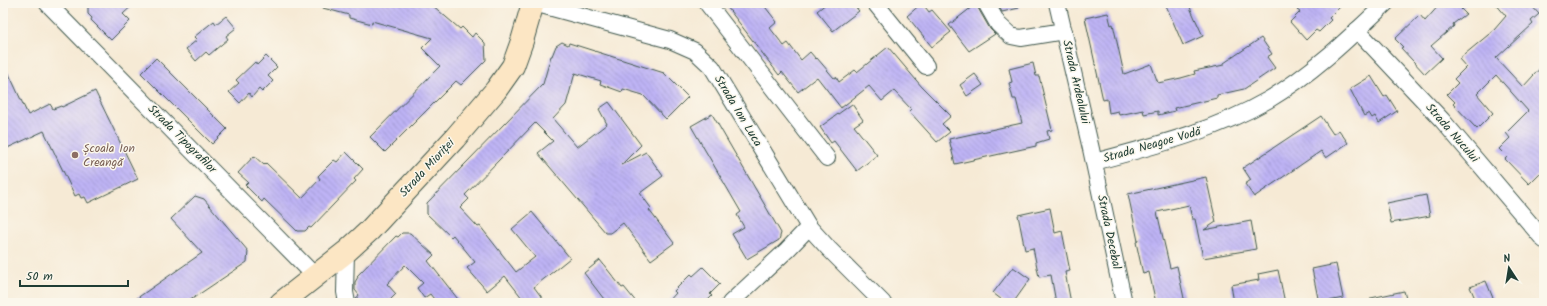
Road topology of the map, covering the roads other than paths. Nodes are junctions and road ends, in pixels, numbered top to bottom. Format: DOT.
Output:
graph roads {
  1 [pos="49,3"];
  2 [pos="533,3"];
  3 [pos="708,3"];
  4 [pos="875,3"];
  5 [pos="986,3"];
  6 [pos="1057,3"];
  7 [pos="1386,3"];
  8 [pos="1357,30"];
  9 [pos="1064,31"];
  10 [pos="926,66"];
  11 [pos="827,158"];
  12 [pos="1094,162"];
  13 [pos="809,227"];
  14 [pos="1544,240"];
  15 [pos="346,252"];
  16 [pos="315,276"];
  17 [pos="281,303"];
  18 [pos="347,303"];
  19 [pos="730,303"];
  20 [pos="884,303"];
  21 [pos="1124,303"];
  1 -- 16 [label="street, Strada Tipografilor"];
  2 -- 13 [label="street, Strada Ion Luca"];
  2 -- 15 [label="main road, Strada Mioriței"];
  3 -- 11 [label="street"];
  4 -- 10 [label="street"];
  5 -- 9 [label="street"];
  6 -- 9 [label="street, Strada Ardealului"];
  7 -- 8 [label="street, Strada Neagoe Vodă"];
  8 -- 12 [label="street, Strada Neagoe Vodă"];
  8 -- 14 [label="street, Strada Nucului"];
  9 -- 12 [label="street, Strada Ardealului"];
  12 -- 21 [label="street, Strada Decebal"];
  13 -- 19 [label="street"];
  13 -- 20 [label="street, Strada Ion Luca"];
  15 -- 16 [label="main road, Strada Mioriței"];
  15 -- 18 [label="street"];
  16 -- 17 [label="main road, Strada Mioriței"];
}
